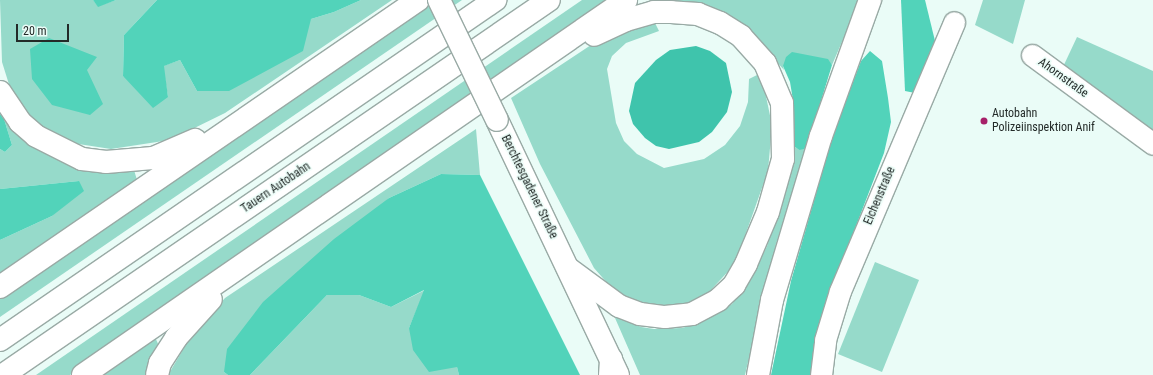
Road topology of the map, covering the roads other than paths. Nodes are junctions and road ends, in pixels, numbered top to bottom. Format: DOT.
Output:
graph roads {
  1 [pos="418,0"];
  2 [pos="439,0"];
  3 [pos="495,0"];
  4 [pos="549,0"];
  5 [pos="626,0"];
  6 [pos="870,0"];
  7 [pos="954,22"];
  8 [pos="562,44"];
  9 [pos="1032,55"];
  10 [pos="0,92"];
  11 [pos="255,112"];
  12 [pos="1153,144"];
  13 [pos="256,256"];
  14 [pos="570,269"];
  15 [pos="0,287"];
  16 [pos="0,340"];
  17 [pos="613,370"];
  18 [pos="3,375"];
  19 [pos="83,375"];
  20 [pos="157,375"];
  21 [pos="758,375"];
  22 [pos="821,375"];
  1 -- 11 [label="main road"];
  2 -- 14 [label="main road, Berchtesgadener Straße, bridge"];
  3 -- 16 [label="main road"];
  4 -- 18 [label="main road, Tauern Autobahn"];
  5 -- 8 [label="main road"];
  6 -- 21 [label="main road"];
  7 -- 22 [label="street, Eichenstraße"];
  8 -- 13 [label="main road"];
  8 -- 14 [label="main road"];
  9 -- 12 [label="street, Ahornstraße"];
  10 -- 11 [label="main road"];
  11 -- 15 [label="main road"];
  13 -- 19 [label="main road"];
  13 -- 20 [label="main road"];
  14 -- 17 [label="main road, Berchtesgadener Straße"];
}
